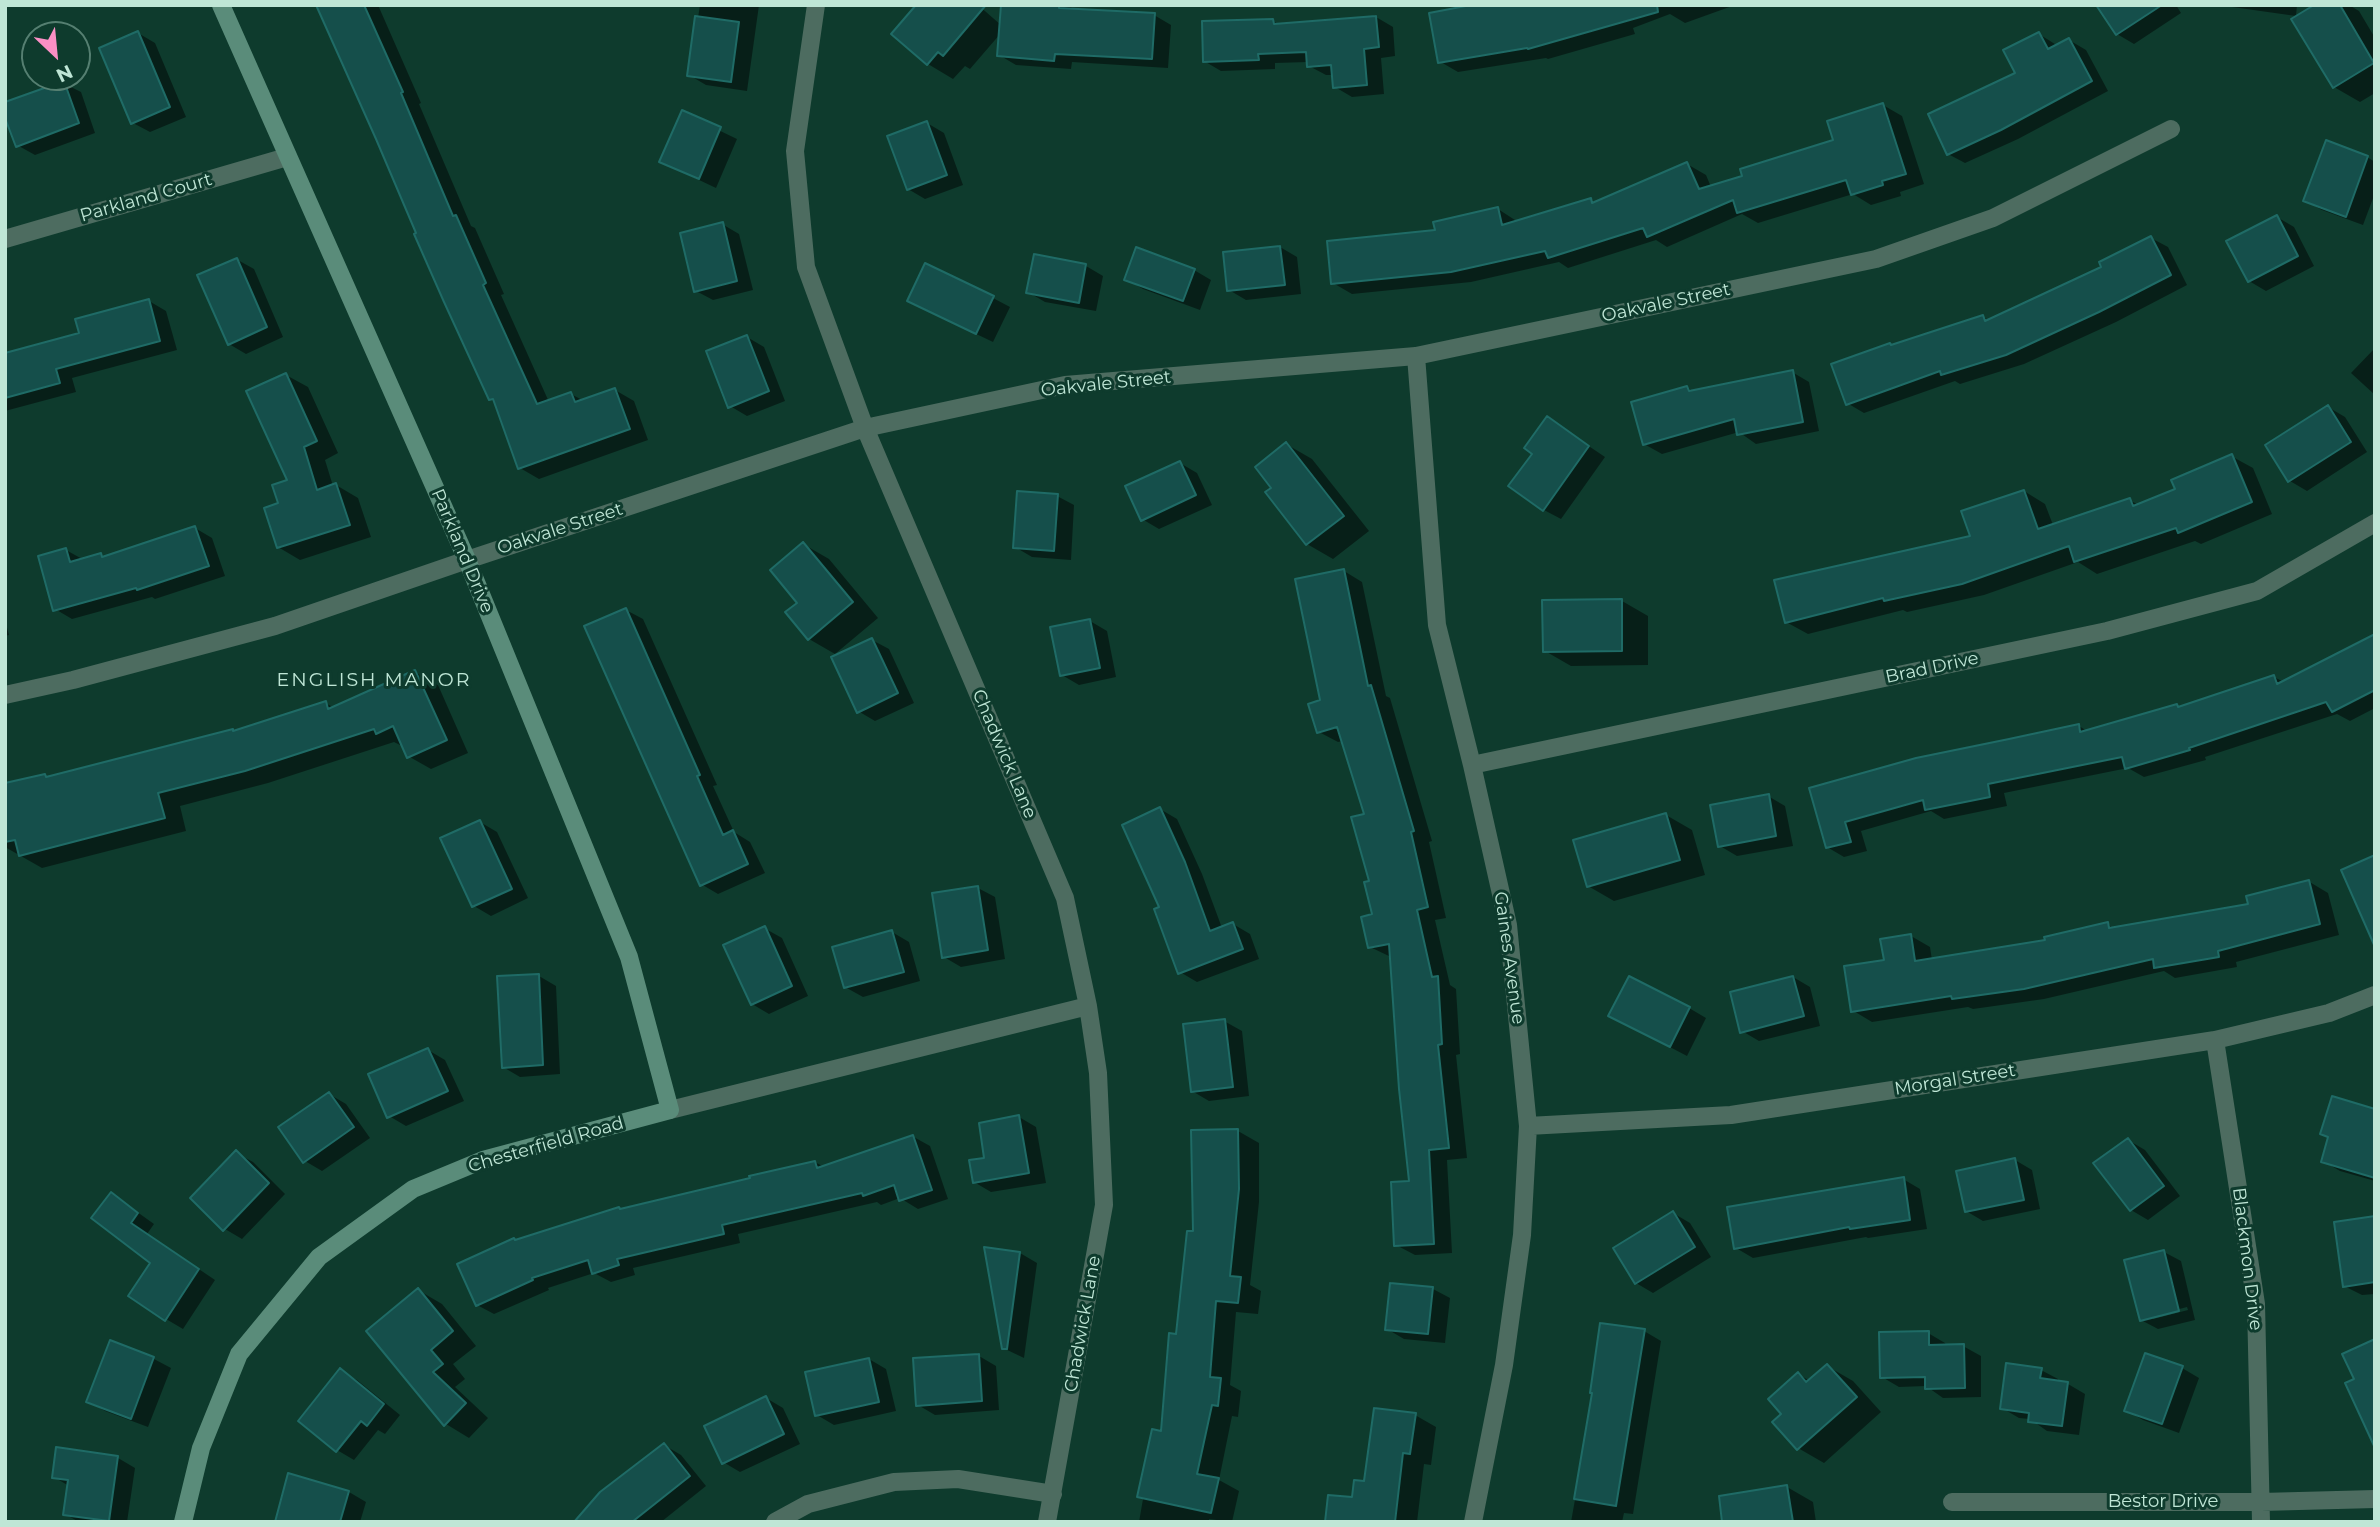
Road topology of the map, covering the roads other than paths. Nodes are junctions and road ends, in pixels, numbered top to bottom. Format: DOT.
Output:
graph roads {
  1 [pos="220,5"];
  2 [pos="816,5"];
  3 [pos="2171,129"];
  4 [pos="287,157"];
  5 [pos="5,239"];
  6 [pos="1416,356"];
  7 [pos="865,428"];
  8 [pos="2375,523"];
  9 [pos="467,560"];
  10 [pos="5,695"];
  11 [pos="1472,765"];
  12 [pos="2375,995"];
  13 [pos="1088,1006"];
  14 [pos="2215,1040"];
  15 [pos="670,1110"];
  16 [pos="1528,1126"];
  17 [pos="1053,1494"];
  18 [pos="2375,1499"];
  19 [pos="1952,1502"];
  20 [pos="2261,1502"];
  21 [pos="183,1522"];
  22 [pos="775,1522"];
  23 [pos="1047,1522"];
  24 [pos="1473,1522"];
  25 [pos="2261,1522"];
  1 -- 4 [label="street, Parkland Drive"];
  2 -- 7 [label="street, Chadwick Lane"];
  3 -- 6 [label="street, Oakvale Street"];
  4 -- 5 [label="street, Parkland Court"];
  4 -- 9 [label="street, Parkland Drive"];
  6 -- 7 [label="street, Oakvale Street"];
  6 -- 11 [label="street, Gaines Avenue"];
  7 -- 9 [label="street, Oakvale Street"];
  7 -- 13 [label="street, Chadwick Lane"];
  8 -- 11 [label="street, Brad Drive"];
  9 -- 10 [label="street, Oakvale Street"];
  9 -- 15 [label="street, Parkland Drive"];
  11 -- 16 [label="street, Gaines Avenue"];
  12 -- 14 [label="street, Morgal Street"];
  13 -- 15 [label="street, Chesterfield Road"];
  13 -- 17 [label="street, Chadwick Lane"];
  14 -- 16 [label="street, Morgal Street"];
  14 -- 20 [label="street, Blackmon Drive"];
  15 -- 21 [label="street, Chesterfield Road"];
  16 -- 24 [label="street, Gaines Avenue"];
  17 -- 22 [label="street"];
  17 -- 23 [label="street, Chadwick Lane"];
  18 -- 20 [label="street, Bestor Drive"];
  19 -- 20 [label="street, Bestor Drive"];
  20 -- 25 [label="street, Blackmon Drive"];
}
